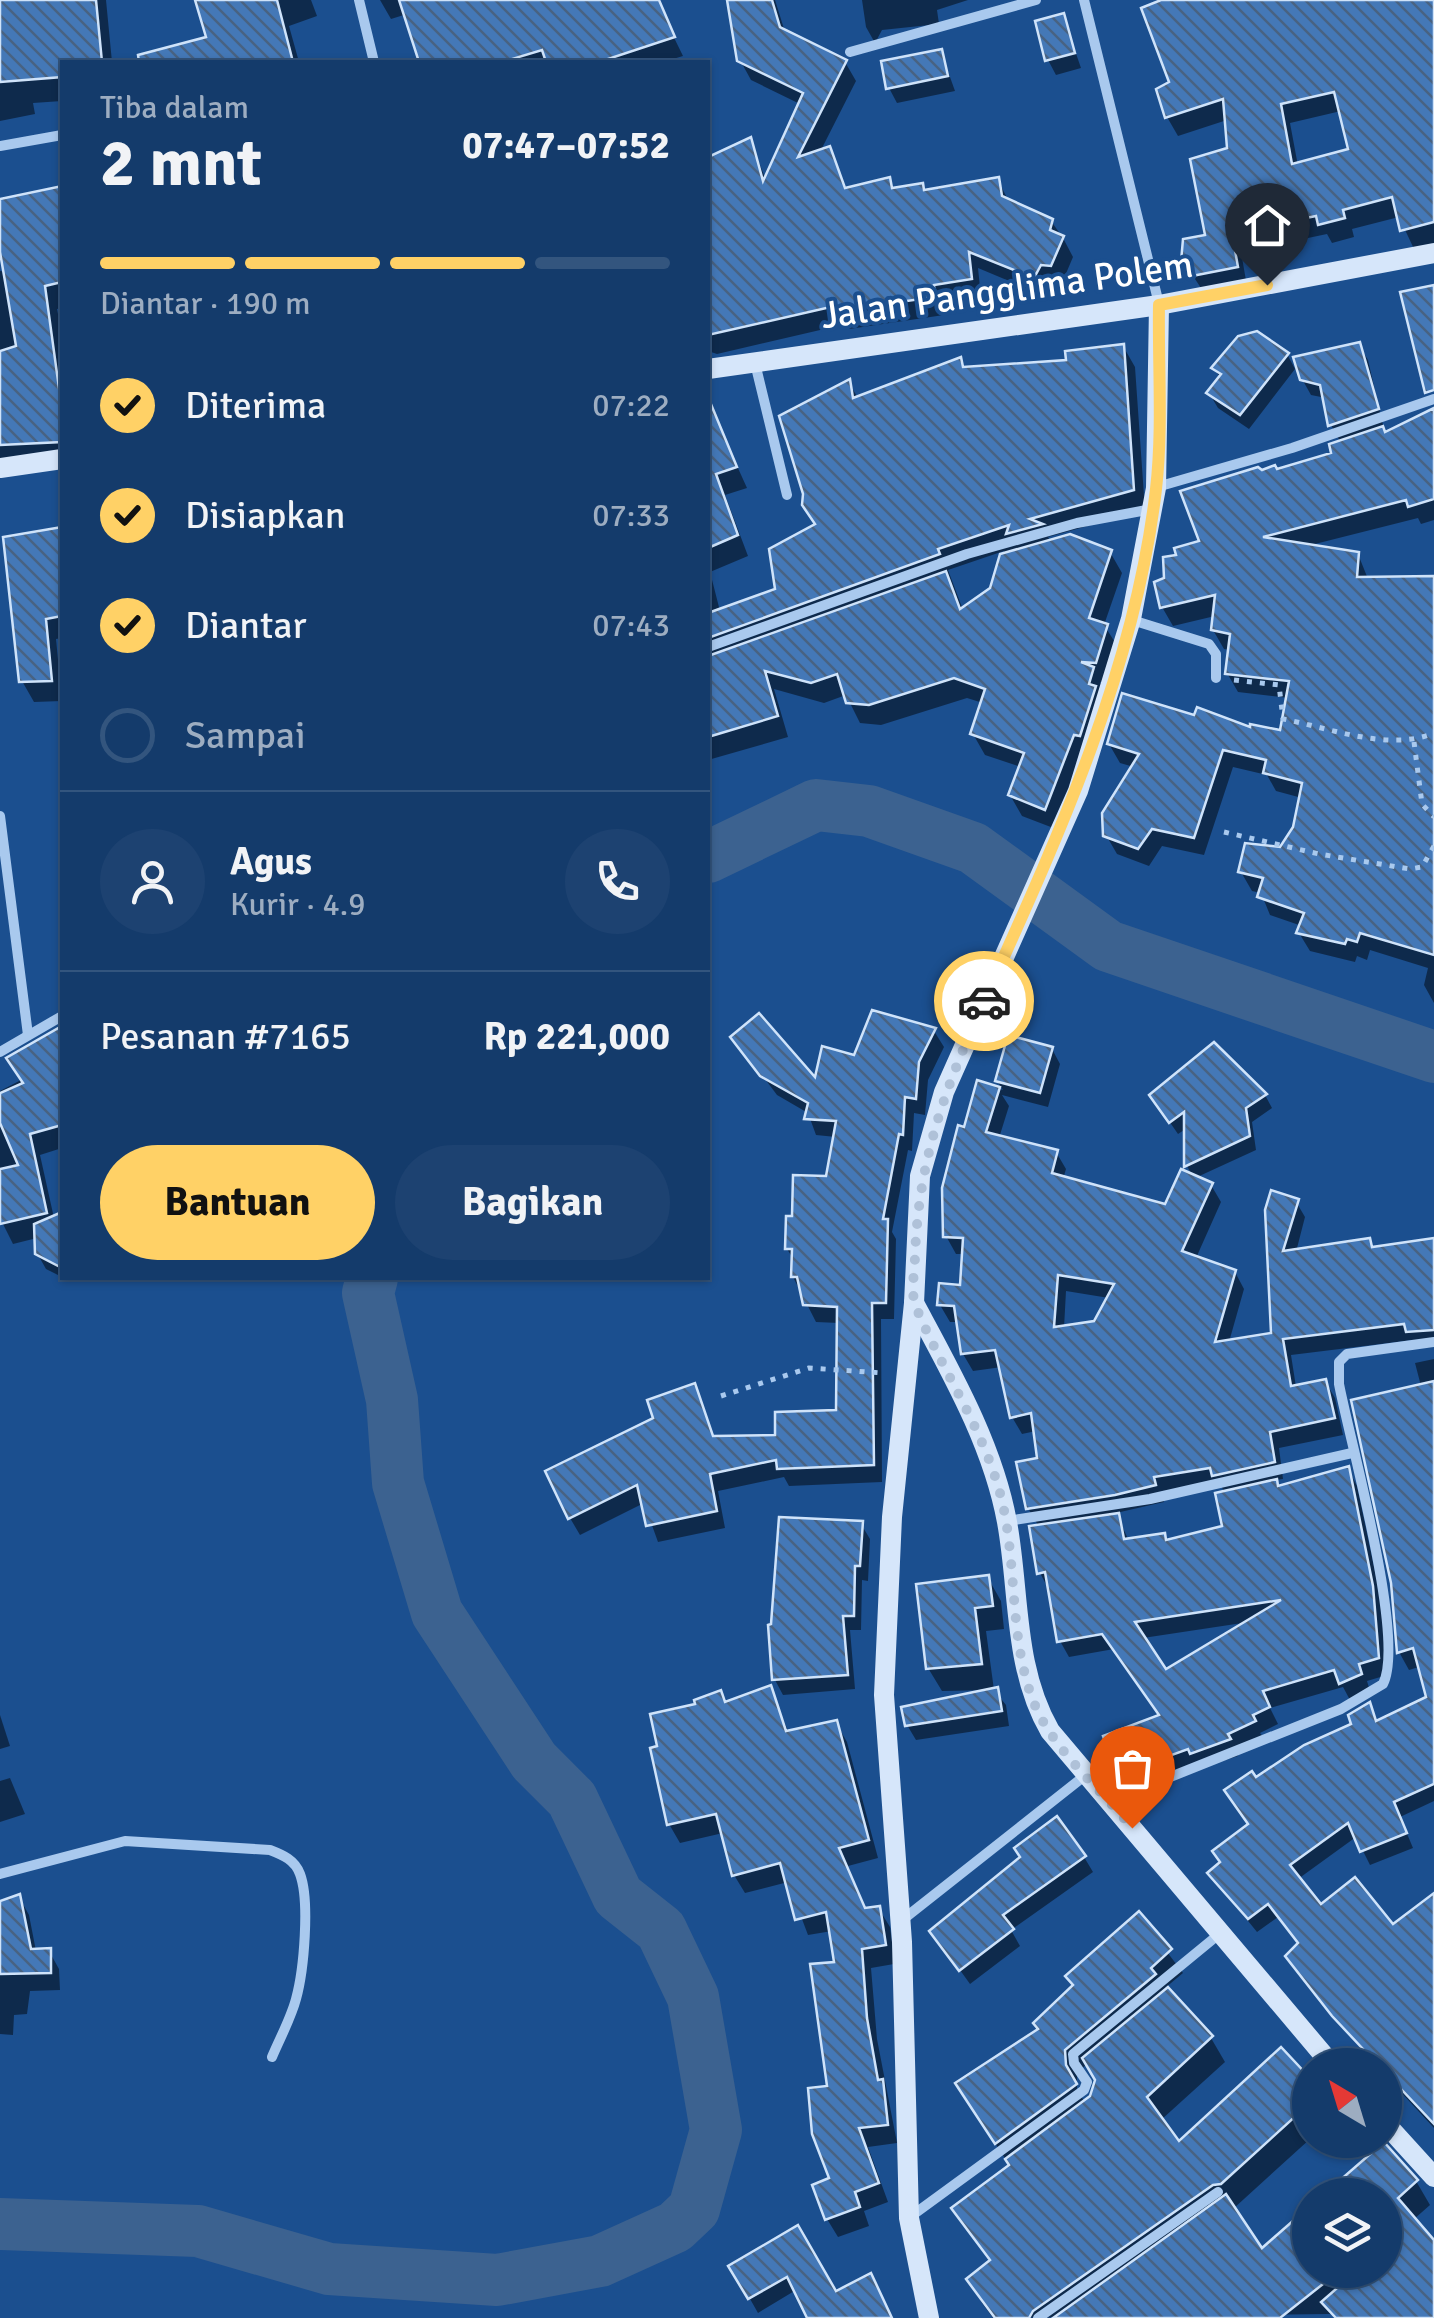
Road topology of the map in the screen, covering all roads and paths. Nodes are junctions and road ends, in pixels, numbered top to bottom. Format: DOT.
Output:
graph roads {
  1 [pos="359,0"];
  2 [pos="1036,0"];
  3 [pos="1084,0"];
  4 [pos="850,52"];
  5 [pos="374,60"];
  6 [pos="60,135"];
  7 [pos="0,146"];
  8 [pos="1434,253"];
  9 [pos="1159,305"];
  10 [pos="755,363"];
  11 [pos="710,369"];
  12 [pos="1434,398"];
  13 [pos="60,459"];
  14 [pos="0,468"];
  15 [pos="787,495"];
  16 [pos="1154,498"];
  17 [pos="1131,620"];
  18 [pos="710,646"];
  19 [pos="1216,678"];
  20 [pos="1434,733"];
  21 [pos="1414,742"];
  22 [pos="0,816"];
  23 [pos="1434,817"];
  24 [pos="1224,832"];
  25 [pos="1434,846"];
  26 [pos="2,860"];
  27 [pos="60,1017"];
  28 [pos="28,1035"];
  29 [pos="0,1052"];
  30 [pos="914,1303"];
  31 [pos="1434,1342"];
  32 [pos="906,1374"];
  33 [pos="721,1396"];
  34 [pos="1352,1453"];
  35 [pos="1007,1520"];
  36 [pos="1087,1774"];
  37 [pos="1110,1800"];
  38 [pos="0,1874"];
  39 [pos="900,1922"];
  40 [pos="1218,1935"];
  41 [pos="1317,2048"];
  42 [pos="272,2057"];
  43 [pos="1402,2140"];
  44 [pos="1432,2170"];
  45 [pos="1218,2192"];
  46 [pos="909,2218"];
  47 [pos="929,2318"];
  48 [pos="1038,2318"];
  1 -- 5 [label="street"];
  2 -- 4 [label="street"];
  3 -- 9 [label="street"];
  6 -- 7 [label="street"];
  8 -- 9 [label="street, Jalan Pangglima Polem"];
  9 -- 10 [label="street, Jalan Pangglima Polem"];
  9 -- 16 [label="street"];
  10 -- 11 [label="street, Jalan Pangglima Polem"];
  10 -- 15 [label="street"];
  12 -- 16 [label="street"];
  13 -- 14 [label="street"];
  16 -- 17 [label="street"];
  16 -- 18 [label="street"];
  17 -- 19 [label="street"];
  17 -- 30 [label="street"];
  19 -- 21 [label="path"];
  20 -- 21 [label="path"];
  21 -- 23 [label="path"];
  22 -- 26 [label="street"];
  24 -- 25 [label="path"];
  26 -- 28 [label="street"];
  27 -- 28 [label="street"];
  28 -- 29 [label="street"];
  30 -- 32 [label="street"];
  30 -- 35 [label="street"];
  31 -- 34 [label="street"];
  32 -- 33 [label="path"];
  32 -- 39 [label="street"];
  34 -- 35 [label="street"];
  34 -- 37 [label="street"];
  35 -- 36 [label="street"];
  36 -- 37 [label="street"];
  36 -- 39 [label="street"];
  37 -- 40 [label="street"];
  38 -- 42 [label="street"];
  39 -- 46 [label="street"];
  40 -- 41 [label="street"];
  40 -- 46 [label="street"];
  43 -- 44 [label="street"];
  45 -- 48 [label="street"];
  46 -- 47 [label="street"];
}
